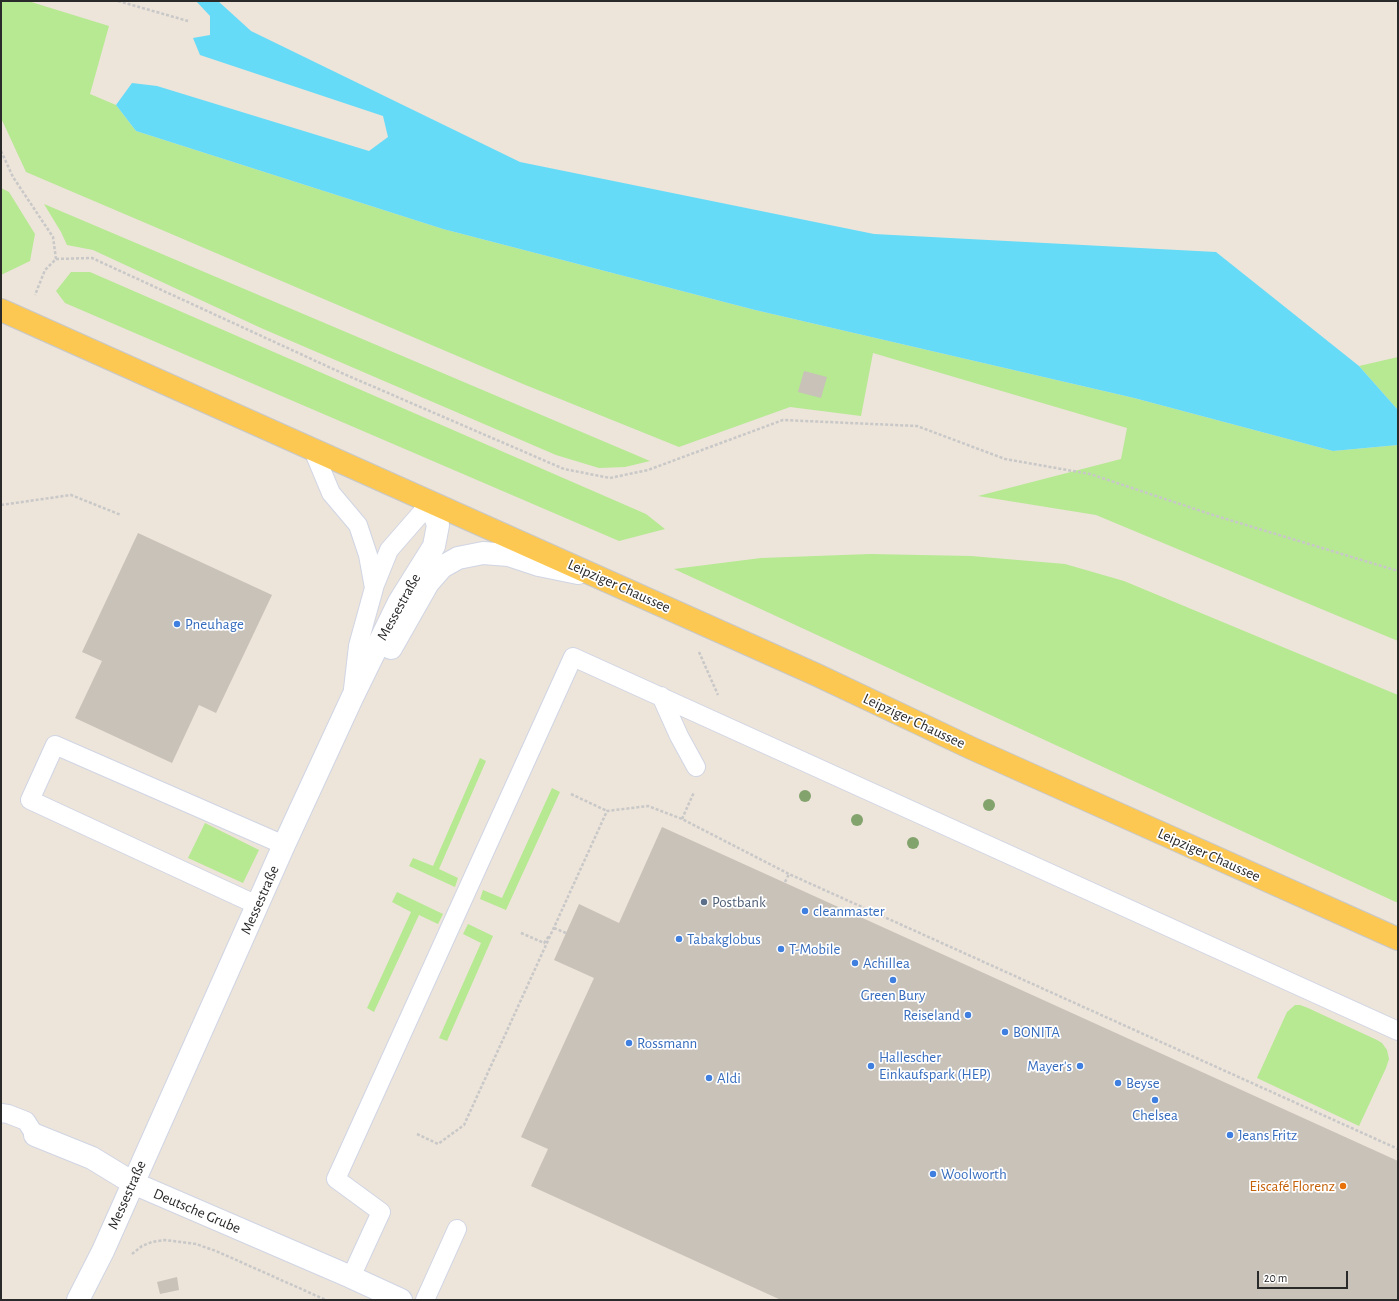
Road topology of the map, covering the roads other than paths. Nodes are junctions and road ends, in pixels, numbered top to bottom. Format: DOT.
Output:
graph roads {
  1 [pos="1,310"];
  2 [pos="313,450"];
  3 [pos="430,502"];
  4 [pos="602,579"];
  5 [pos="374,588"];
  6 [pos="660,696"];
  7 [pos="352,698"];
  8 [pos="696,767"];
  9 [pos="284,845"];
  10 [pos="257,905"];
  11 [pos="1398,939"];
  12 [pos="1398,1031"];
  13 [pos="1,1113"];
  14 [pos="36,1135"];
  15 [pos="133,1183"];
  16 [pos="457,1229"];
  17 [pos="351,1277"];
  18 [pos="78,1300"];
  19 [pos="401,1300"];
  20 [pos="425,1300"];
  1 -- 2 [label="main road, Leipziger Chaussee"];
  2 -- 3 [label="main road, Leipziger Chaussee"];
  2 -- 5 [label="lane"];
  3 -- 4 [label="main road, Leipziger Chaussee"];
  3 -- 5 [label="lane"];
  3 -- 7 [label="street, Messestraße"];
  4 -- 7 [label="street"];
  4 -- 11 [label="main road, Leipziger Chaussee"];
  5 -- 7 [label="lane"];
  6 -- 8 [label="lane"];
  6 -- 12 [label="lane"];
  6 -- 17 [label="lane"];
  7 -- 9 [label="street, Messestraße"];
  9 -- 10 [label="street, Messestraße"];
  9 -- 10 [label="lane"];
  10 -- 15 [label="street, Messestraße"];
  13 -- 14 [label="lane, Deutsche Grube"];
  14 -- 15 [label="street, Deutsche Grube"];
  15 -- 17 [label="street, Deutsche Grube"];
  15 -- 18 [label="street, Messestraße"];
  16 -- 20 [label="lane"];
  17 -- 19 [label="street, Deutsche Grube"];
}
